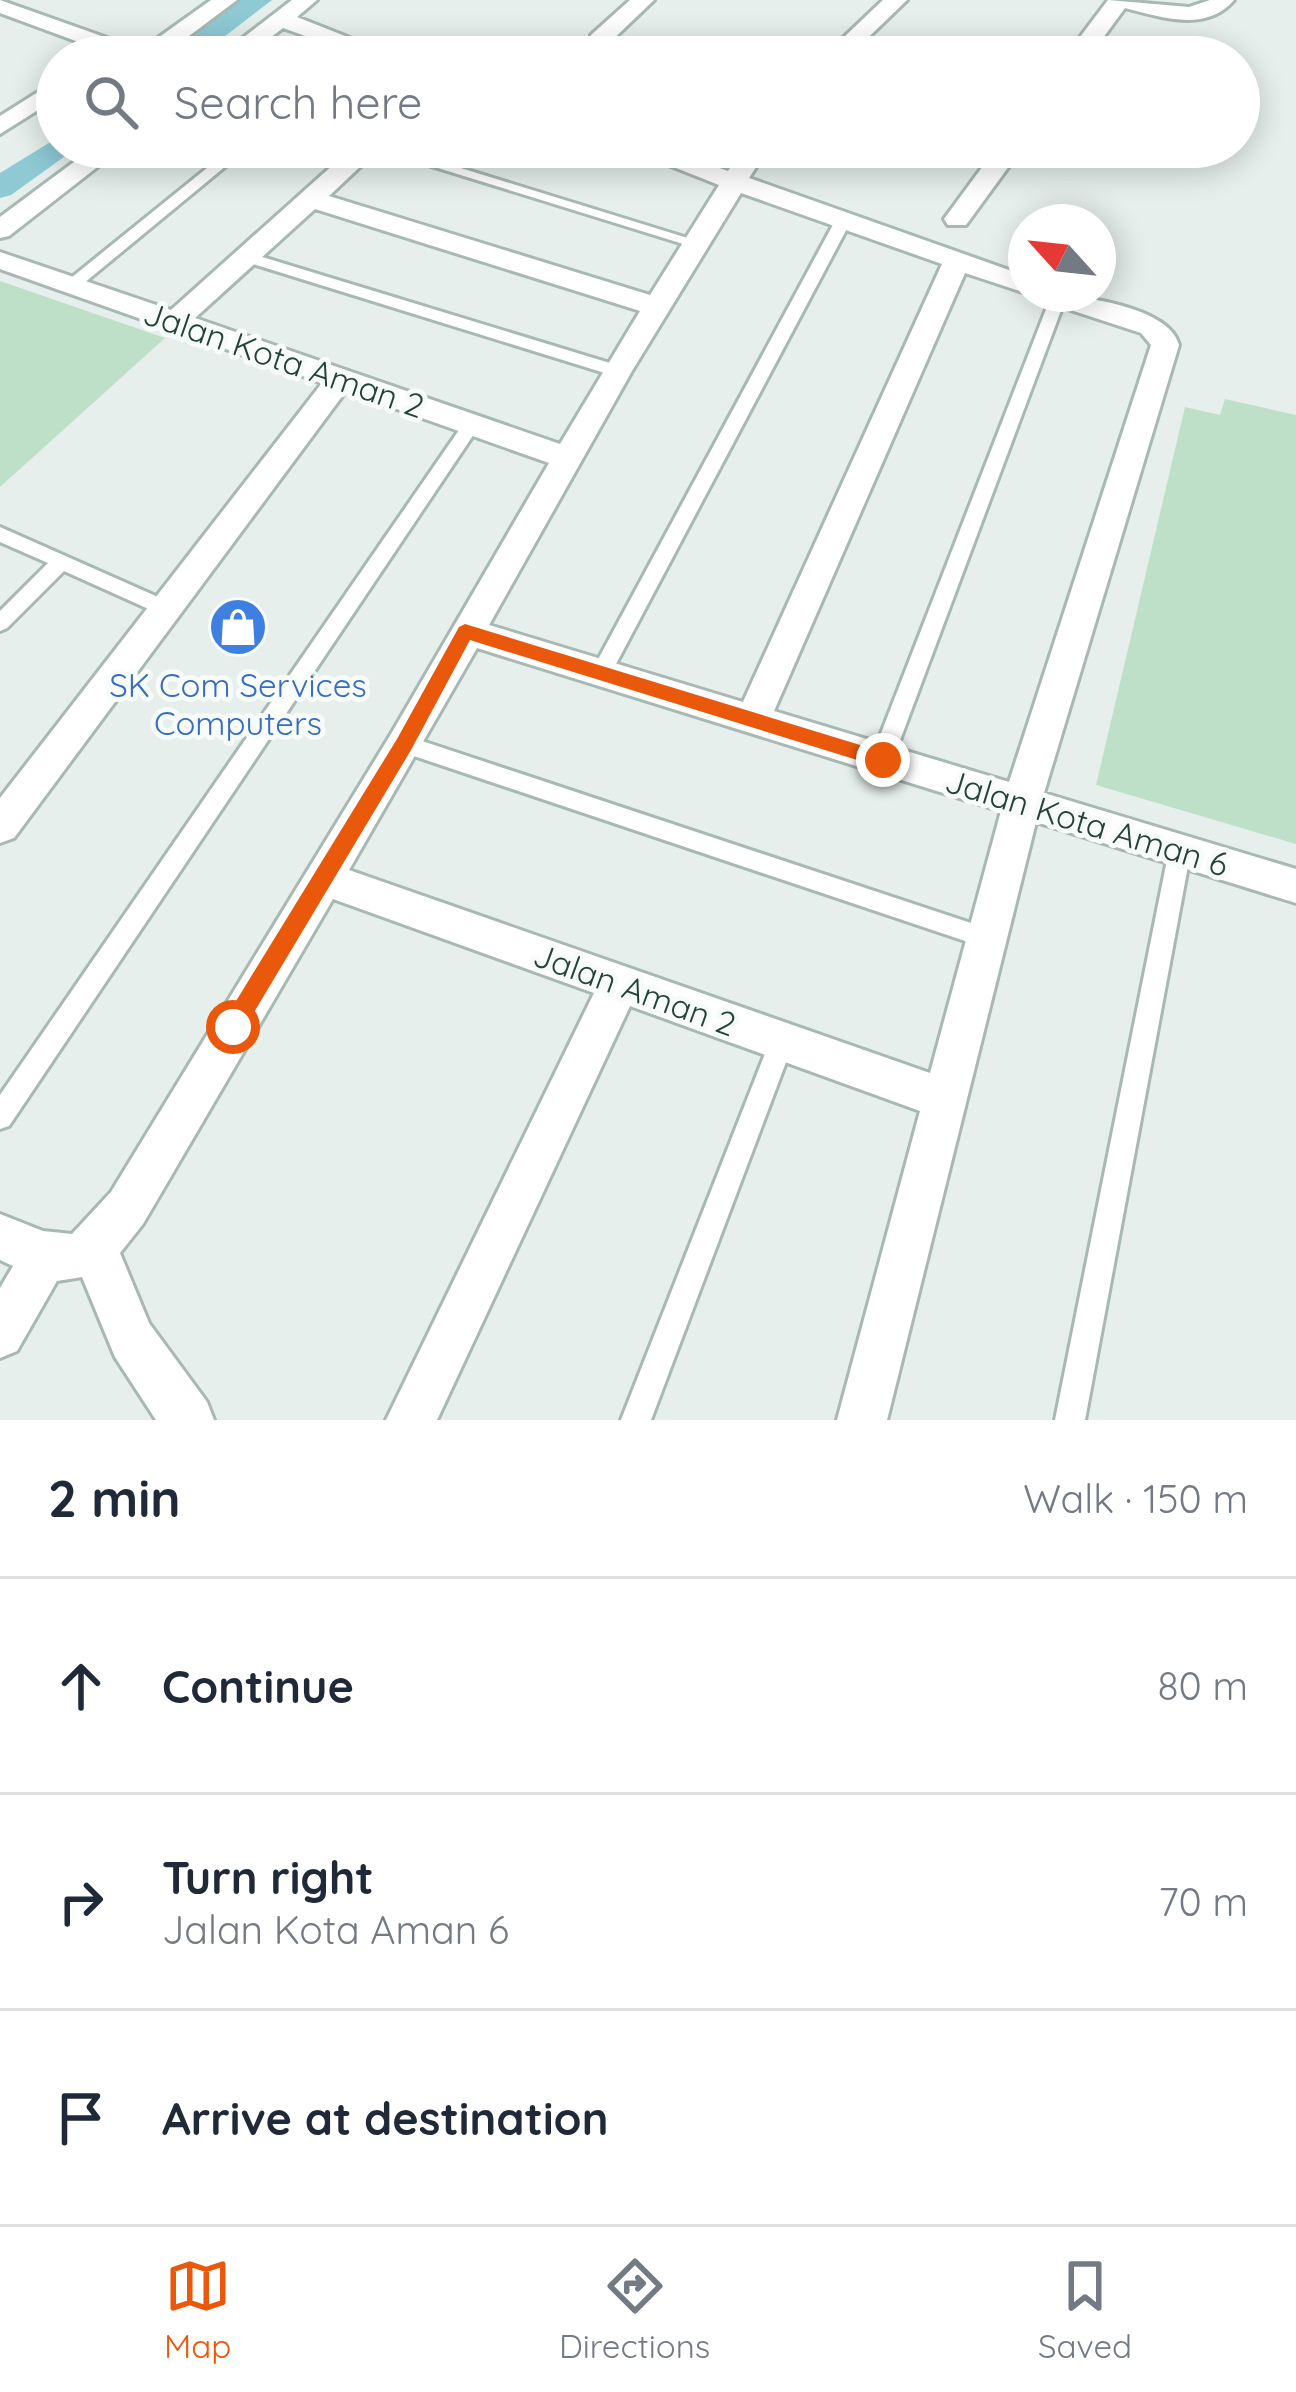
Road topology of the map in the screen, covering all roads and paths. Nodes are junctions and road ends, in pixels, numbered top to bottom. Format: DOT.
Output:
graph roads {
  1 [pos="226,0"];
  2 [pos="306,0"];
  3 [pos="643,0"];
  4 [pos="896,0"];
  5 [pos="1120,0"];
  6 [pos="1223,0"];
  7 [pos="0,5"];
  8 [pos="280,19"];
  9 [pos="70,36"];
  10 [pos="174,36"];
  11 [pos="258,36"];
  12 [pos="323,36"];
  13 [pos="603,36"];
  14 [pos="857,36"];
  15 [pos="1093,36"];
  16 [pos="36,102"];
  17 [pos="0,127"];
  18 [pos="82,168"];
  19 [pos="216,168"];
  20 [pos="345,168"];
  21 [pos="447,168"];
  22 [pos="693,168"];
  23 [pos="745,168"];
  24 [pos="995,168"];
  25 [pos="737,184"];
  26 [pos="310,199"];
  27 [pos="957,219"];
  28 [pos="842,221"];
  29 [pos="0,230"];
  30 [pos="699,244"];
  31 [pos="246,257"];
  32 [pos="0,260"];
  33 [pos="958,261"];
  34 [pos="1008,279"];
  35 [pos="72,285"];
  36 [pos="658,307"];
  37 [pos="1048,312"];
  38 [pos="1106,312"];
  39 [pos="175,322"];
  40 [pos="617,370"];
  41 [pos="340,379"];
  42 [pos="472,424"];
  43 [pos="568,458"];
  44 [pos="0,534"];
  45 [pos="61,562"];
  46 [pos="169,610"];
  47 [pos="0,623"];
  48 [pos="465,632"];
  49 [pos="601,673"];
  50 [pos="753,719"];
  51 [pos="404,745"];
  52 [pos="883,760"];
  53 [pos="1022,802"];
  54 [pos="0,827"];
  55 [pos="1180,850"];
  56 [pos="323,878"];
  57 [pos="1296,886"];
  58 [pos="989,939"];
  59 [pos="620,982"];
  60 [pos="782,1041"];
  61 [pos="947,1100"];
  62 [pos="0,1117"];
  63 [pos="0,1237"];
  64 [pos="96,1249"];
  65 [pos="45,1256"];
  66 [pos="0,1334"];
  67 [pos="189,1420"];
  68 [pos="411,1420"];
  69 [pos="636,1420"];
  70 [pos="862,1420"];
  71 [pos="1070,1420"];
  1 -- 10 [label="street"];
  2 -- 8 [label="street"];
  3 -- 13 [label="street"];
  4 -- 14 [label="street"];
  5 -- 6 [label="street"];
  5 -- 15 [label="street"];
  7 -- 9 [label="street"];
  8 -- 11 [label="street"];
  8 -- 12 [label="street"];
  16 -- 17 [label="street"];
  18 -- 29 [label="street"];
  19 -- 35 [label="lane"];
  20 -- 26 [label="street"];
  21 -- 30 [label="lane"];
  22 -- 25 [label="street"];
  23 -- 25 [label="street"];
  24 -- 27 [label="street"];
  25 -- 28 [label="street"];
  25 -- 30 [label="street"];
  26 -- 31 [label="street"];
  26 -- 36 [label="street"];
  28 -- 33 [label="street"];
  28 -- 49 [label="lane"];
  30 -- 36 [label="street"];
  31 -- 39 [label="street"];
  31 -- 40 [label="lane"];
  32 -- 35 [label="street, Jalan Kota Aman 2"];
  33 -- 34 [label="street"];
  33 -- 50 [label="street"];
  35 -- 39 [label="street, Jalan Kota Aman 2"];
  36 -- 40 [label="street"];
  37 -- 52 [label="lane"];
  38 -- 53 [label="street"];
  39 -- 41 [label="street, Jalan Kota Aman 2"];
  40 -- 43 [label="street"];
  41 -- 42 [label="street, Jalan Kota Aman 2"];
  41 -- 46 [label="street"];
  42 -- 43 [label="street, Jalan Kota Aman 2"];
  42 -- 62 [label="lane"];
  43 -- 48 [label="street"];
  44 -- 45 [label="lane"];
  45 -- 46 [label="lane"];
  45 -- 47 [label="lane"];
  46 -- 54 [label="street"];
  48 -- 49 [label="street, Jalan Kota Aman 6"];
  48 -- 51 [label="street"];
  49 -- 50 [label="street, Jalan Kota Aman 6"];
  50 -- 52 [label="street, Jalan Kota Aman 6"];
  51 -- 56 [label="street"];
  51 -- 58 [label="lane"];
  52 -- 53 [label="street, Jalan Kota Aman 6"];
  53 -- 55 [label="street, Jalan Kota Aman 6"];
  53 -- 58 [label="street"];
  55 -- 57 [label="street, Jalan Kota Aman 6"];
  55 -- 71 [label="lane"];
  56 -- 59 [label="street, Jalan Aman 2"];
  56 -- 64 [label="street"];
  58 -- 61 [label="street"];
  59 -- 60 [label="street, Jalan Aman 2"];
  59 -- 68 [label="street"];
  60 -- 61 [label="street, Jalan Aman 2"];
  60 -- 69 [label="lane"];
  61 -- 70 [label="street"];
  63 -- 65 [label="street"];
  64 -- 65 [label="street"];
  64 -- 67 [label="street"];
  65 -- 66 [label="street"];
}
